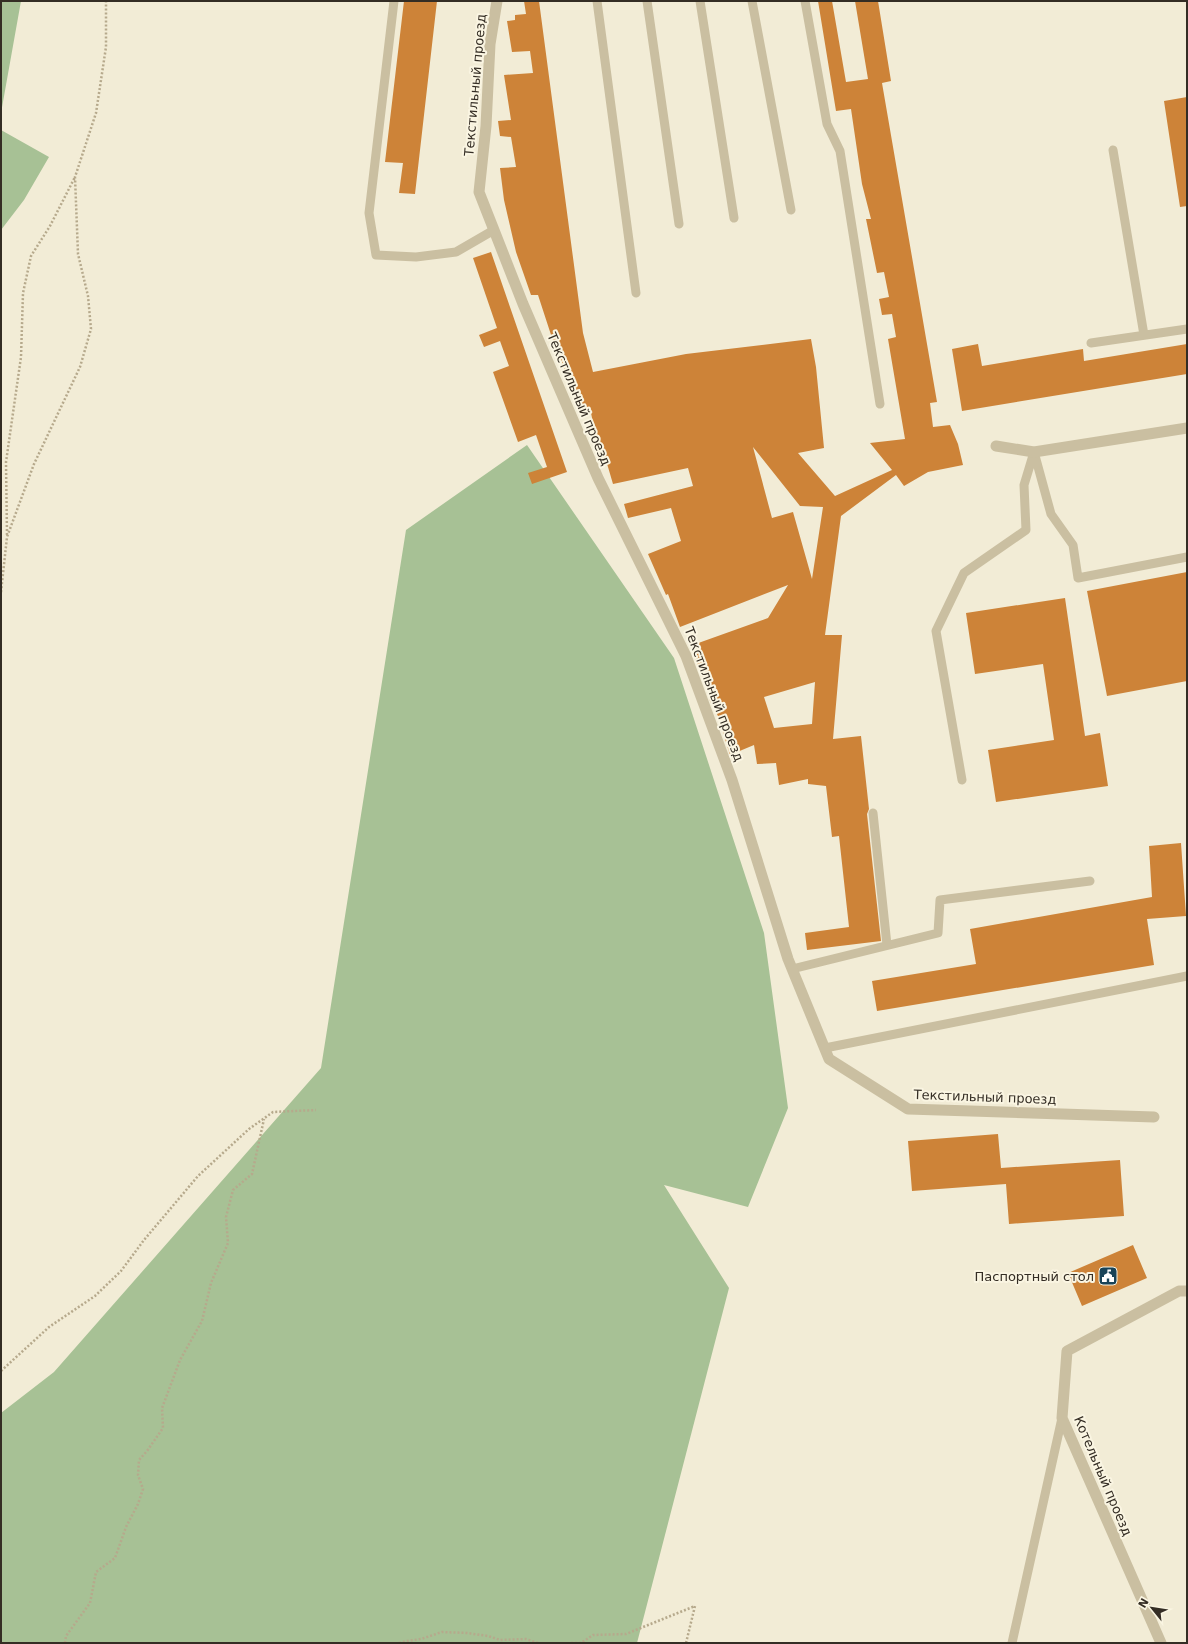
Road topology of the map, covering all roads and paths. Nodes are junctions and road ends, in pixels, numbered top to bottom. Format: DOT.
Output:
graph roads {
  1 [pos="106,1"];
  2 [pos="394,1"];
  3 [pos="498,1"];
  4 [pos="598,1"];
  5 [pos="647,1"];
  6 [pos="700,1"];
  7 [pos="752,1"];
  8 [pos="805,1"];
  9 [pos="1113,150"];
  10 [pos="75,177"];
  11 [pos="791,210"];
  12 [pos="734,218"];
  13 [pos="679,224"];
  14 [pos="494,230"];
  15 [pos="636,293"];
  16 [pos="1187,328"];
  17 [pos="1144,335"];
  18 [pos="1091,343"];
  19 [pos="880,404"];
  20 [pos="1187,428"];
  21 [pos="996,446"];
  22 [pos="1034,452"];
  23 [pos="8,537"];
  24 [pos="1187,557"];
  25 [pos="1,592"];
  26 [pos="962,780"];
  27 [pos="873,813"];
  28 [pos="1090,881"];
  29 [pos="887,945"];
  30 [pos="792,969"];
  31 [pos="1187,976"];
  32 [pos="825,1048"];
  33 [pos="316,1110"];
  34 [pos="1154,1117"];
  35 [pos="264,1119"];
  36 [pos="1187,1291"];
  37 [pos="1,1371"];
  38 [pos="1062,1418"];
  39 [pos="65,1643"];
  40 [pos="400,1643"];
  41 [pos="538,1643"];
  42 [pos="571,1643"];
  43 [pos="686,1643"];
  44 [pos="1012,1643"];
  45 [pos="1161,1643"];
  1 -- 10 [label="path"];
  2 -- 14 [label="lane"];
  3 -- 14 [label="street, Текстильный проезд"];
  4 -- 15 [label="lane"];
  5 -- 13 [label="lane"];
  6 -- 12 [label="lane"];
  7 -- 11 [label="lane"];
  8 -- 19 [label="lane"];
  9 -- 17 [label="lane"];
  10 -- 23 [label="path"];
  10 -- 23 [label="path"];
  14 -- 30 [label="street, Текстильный проезд"];
  16 -- 17 [label="lane"];
  17 -- 18 [label="lane"];
  20 -- 22 [label="street"];
  21 -- 22 [label="street"];
  22 -- 24 [label="lane"];
  22 -- 26 [label="lane"];
  23 -- 25 [label="path"];
  27 -- 29 [label="lane"];
  28 -- 29 [label="lane"];
  29 -- 30 [label="lane"];
  30 -- 32 [label="street, Текстильный проезд"];
  31 -- 32 [label="lane"];
  32 -- 34 [label="street, Текстильный проезд"];
  33 -- 35 [label="path"];
  35 -- 37 [label="path"];
  35 -- 39 [label="path"];
  36 -- 38 [label="street, Котельный проезд"];
  38 -- 44 [label="lane"];
  38 -- 45 [label="street, Котельный проезд"];
  40 -- 41 [label="path"];
  42 -- 43 [label="path"];
}
